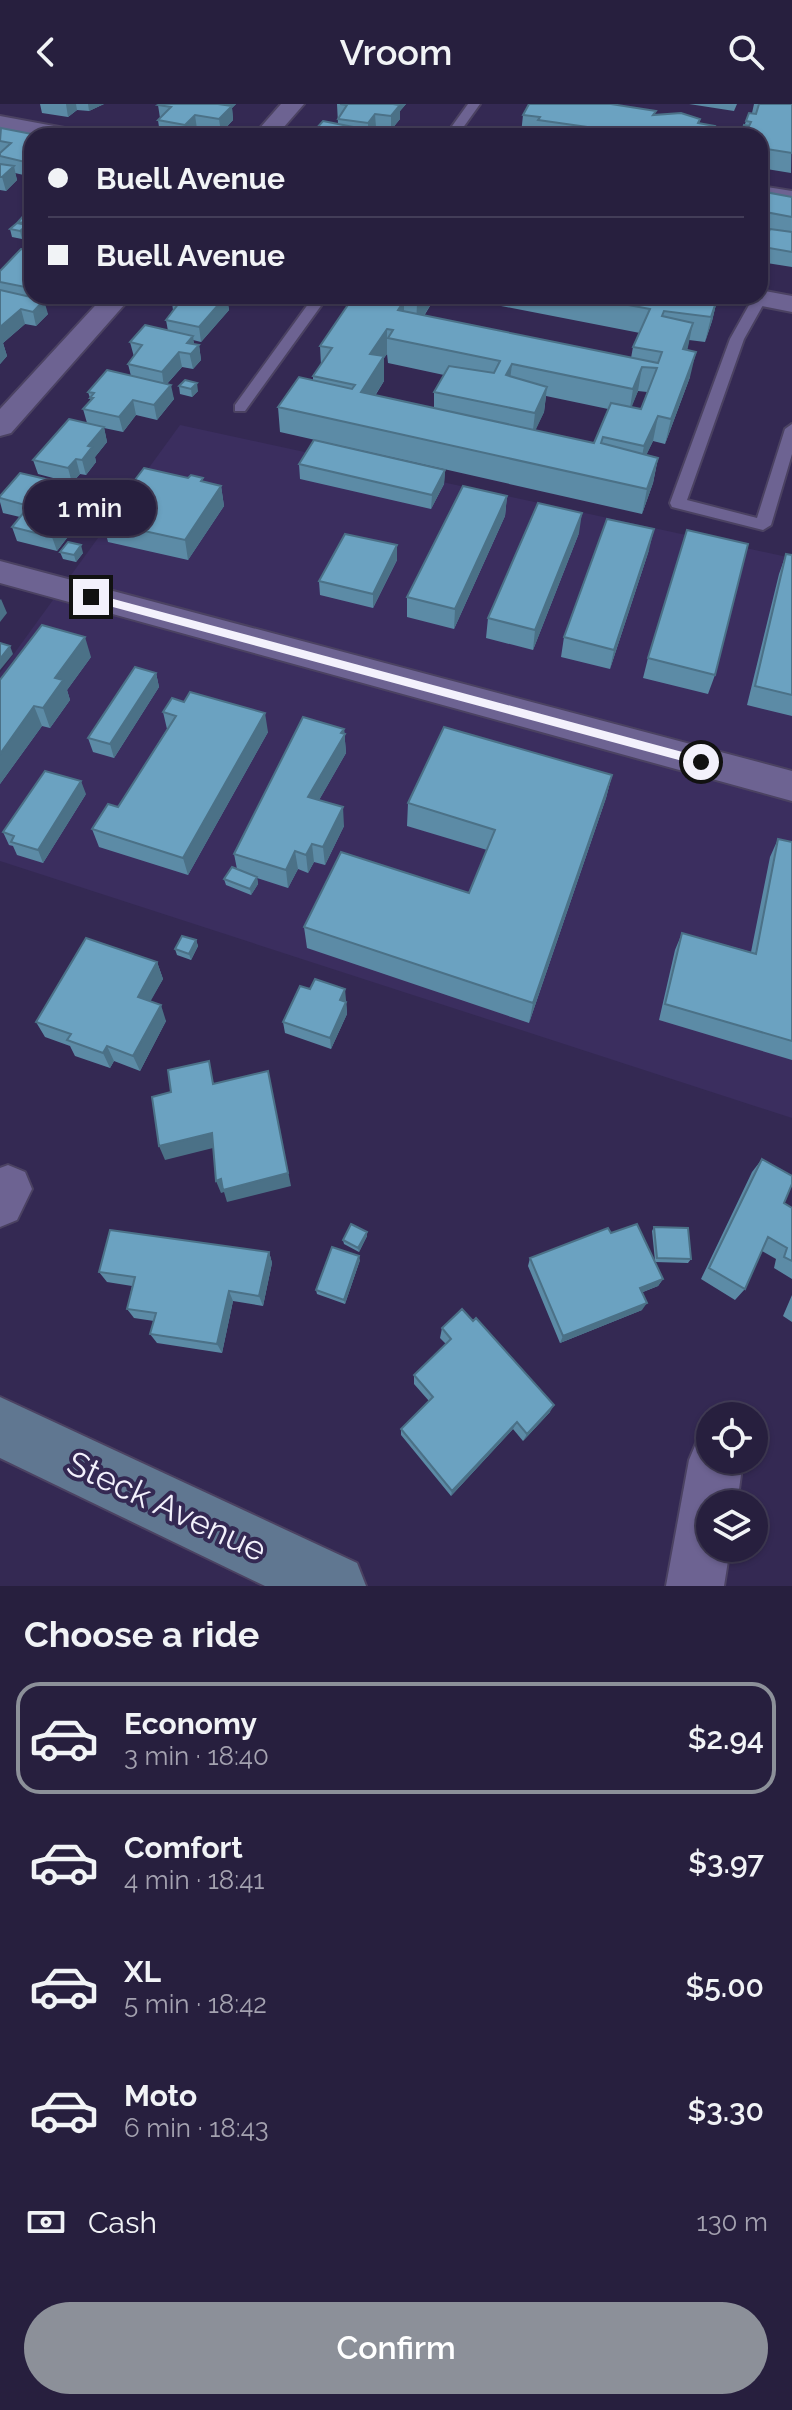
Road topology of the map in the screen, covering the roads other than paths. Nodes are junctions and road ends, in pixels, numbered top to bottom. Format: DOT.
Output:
graph roads {
  1 [pos="293,104"];
  2 [pos="474,104"];
  3 [pos="0,123"];
  4 [pos="27,128"];
  5 [pos="271,128"];
  6 [pos="457,128"];
  7 [pos="768,191"];
  8 [pos="792,195"];
  9 [pos="768,299"];
  10 [pos="112,304"];
  11 [pos="315,304"];
  12 [pos="752,304"];
  13 [pos="792,304"];
  14 [pos="240,408"];
  15 [pos="0,427"];
  16 [pos="792,429"];
  17 [pos="0,572"];
  18 [pos="792,786"];
  19 [pos="0,1427"];
  20 [pos="714,1474"];
  21 [pos="334,1586"];
  22 [pos="695,1586"];
  1 -- 5 [label="street"];
  2 -- 6 [label="lane"];
  3 -- 4 [label="street"];
  7 -- 8 [label="lane"];
  9 -- 13 [label="street"];
  10 -- 15 [label="street"];
  11 -- 14 [label="lane"];
  12 -- 16 [label="lane"];
  17 -- 18 [label="street"];
  19 -- 21 [label="street, Steck Avenue"];
  20 -- 22 [label="street"];
}
